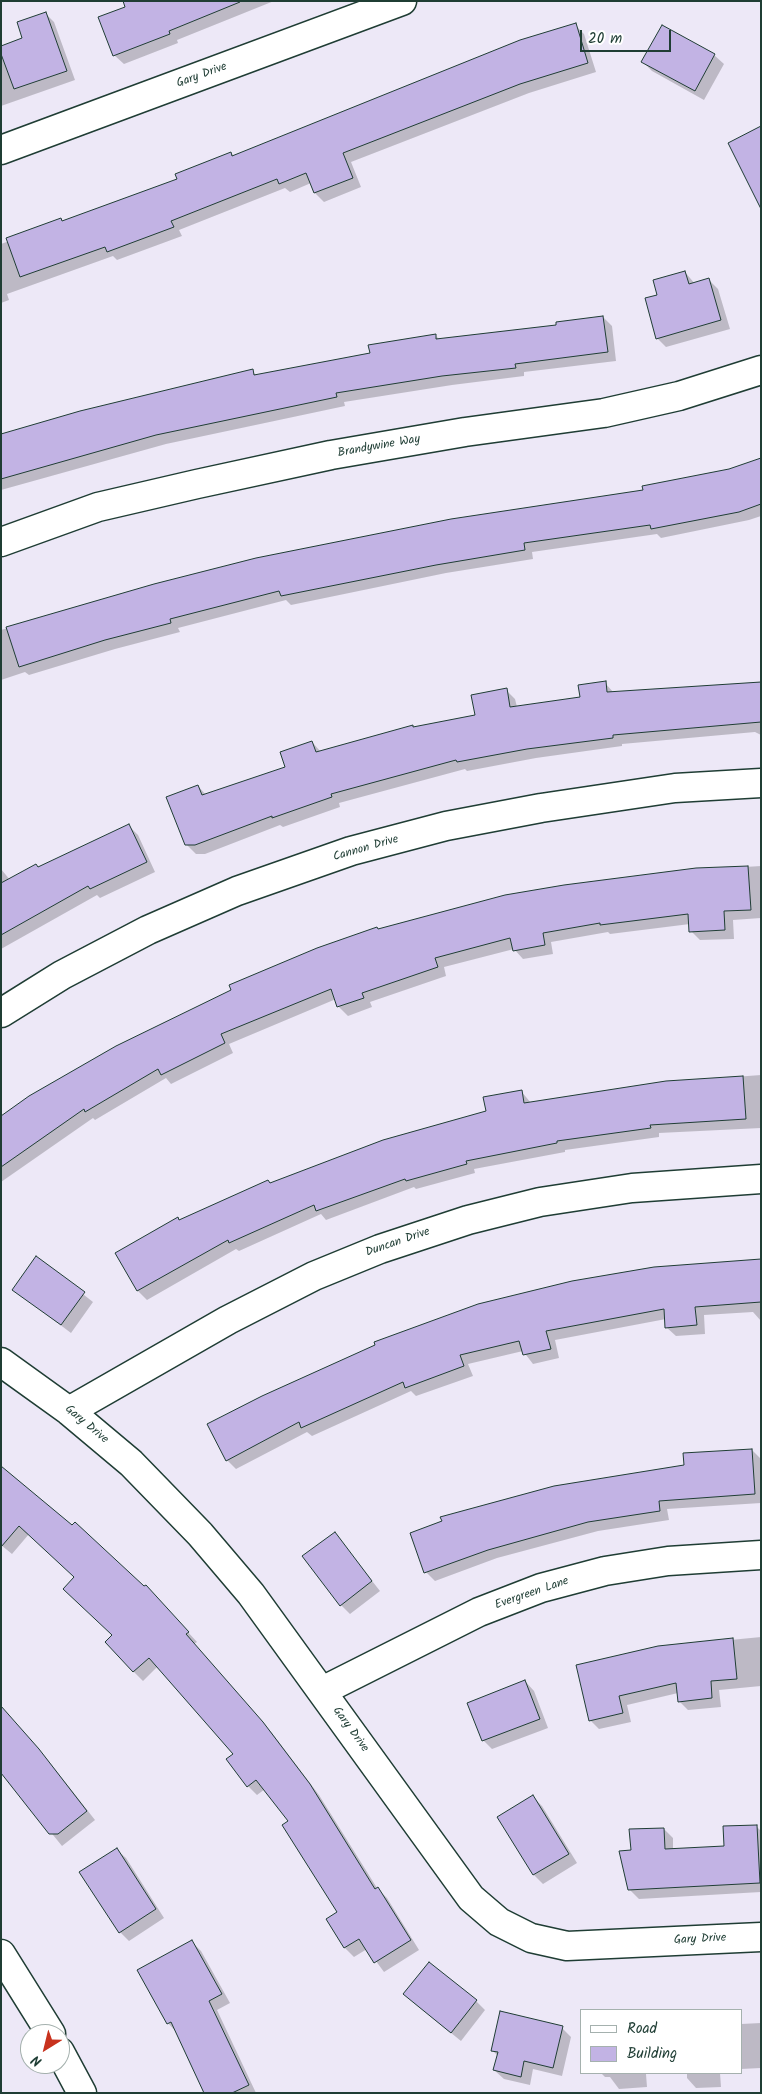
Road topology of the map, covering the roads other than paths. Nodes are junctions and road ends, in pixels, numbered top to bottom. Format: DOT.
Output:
graph roads {
  1 [pos="402,1"];
  2 [pos="1,150"];
  3 [pos="761,370"];
  4 [pos="1,542"];
  5 [pos="761,783"];
  6 [pos="1,1013"];
  7 [pos="761,1179"];
  8 [pos="1,1362"];
  9 [pos="70,1411"];
  10 [pos="761,1555"];
  11 [pos="322,1691"];
  12 [pos="761,1937"];
  13 [pos="1,1954"];
  14 [pos="45,2024"];
  15 [pos="70,2071"];
  16 [pos="82,2093"];
  1 -- 2 [label="street, Gary Drive"];
  3 -- 4 [label="street, Brandywine Way"];
  5 -- 6 [label="street, Cannon Drive"];
  7 -- 9 [label="street, Duncan Drive"];
  8 -- 9 [label="street, Gary Drive"];
  9 -- 11 [label="street, Gary Drive"];
  10 -- 11 [label="street, Evergreen Lane"];
  11 -- 12 [label="street, Gary Drive"];
  13 -- 14 [label="street"];
  15 -- 16 [label="street"];
}
